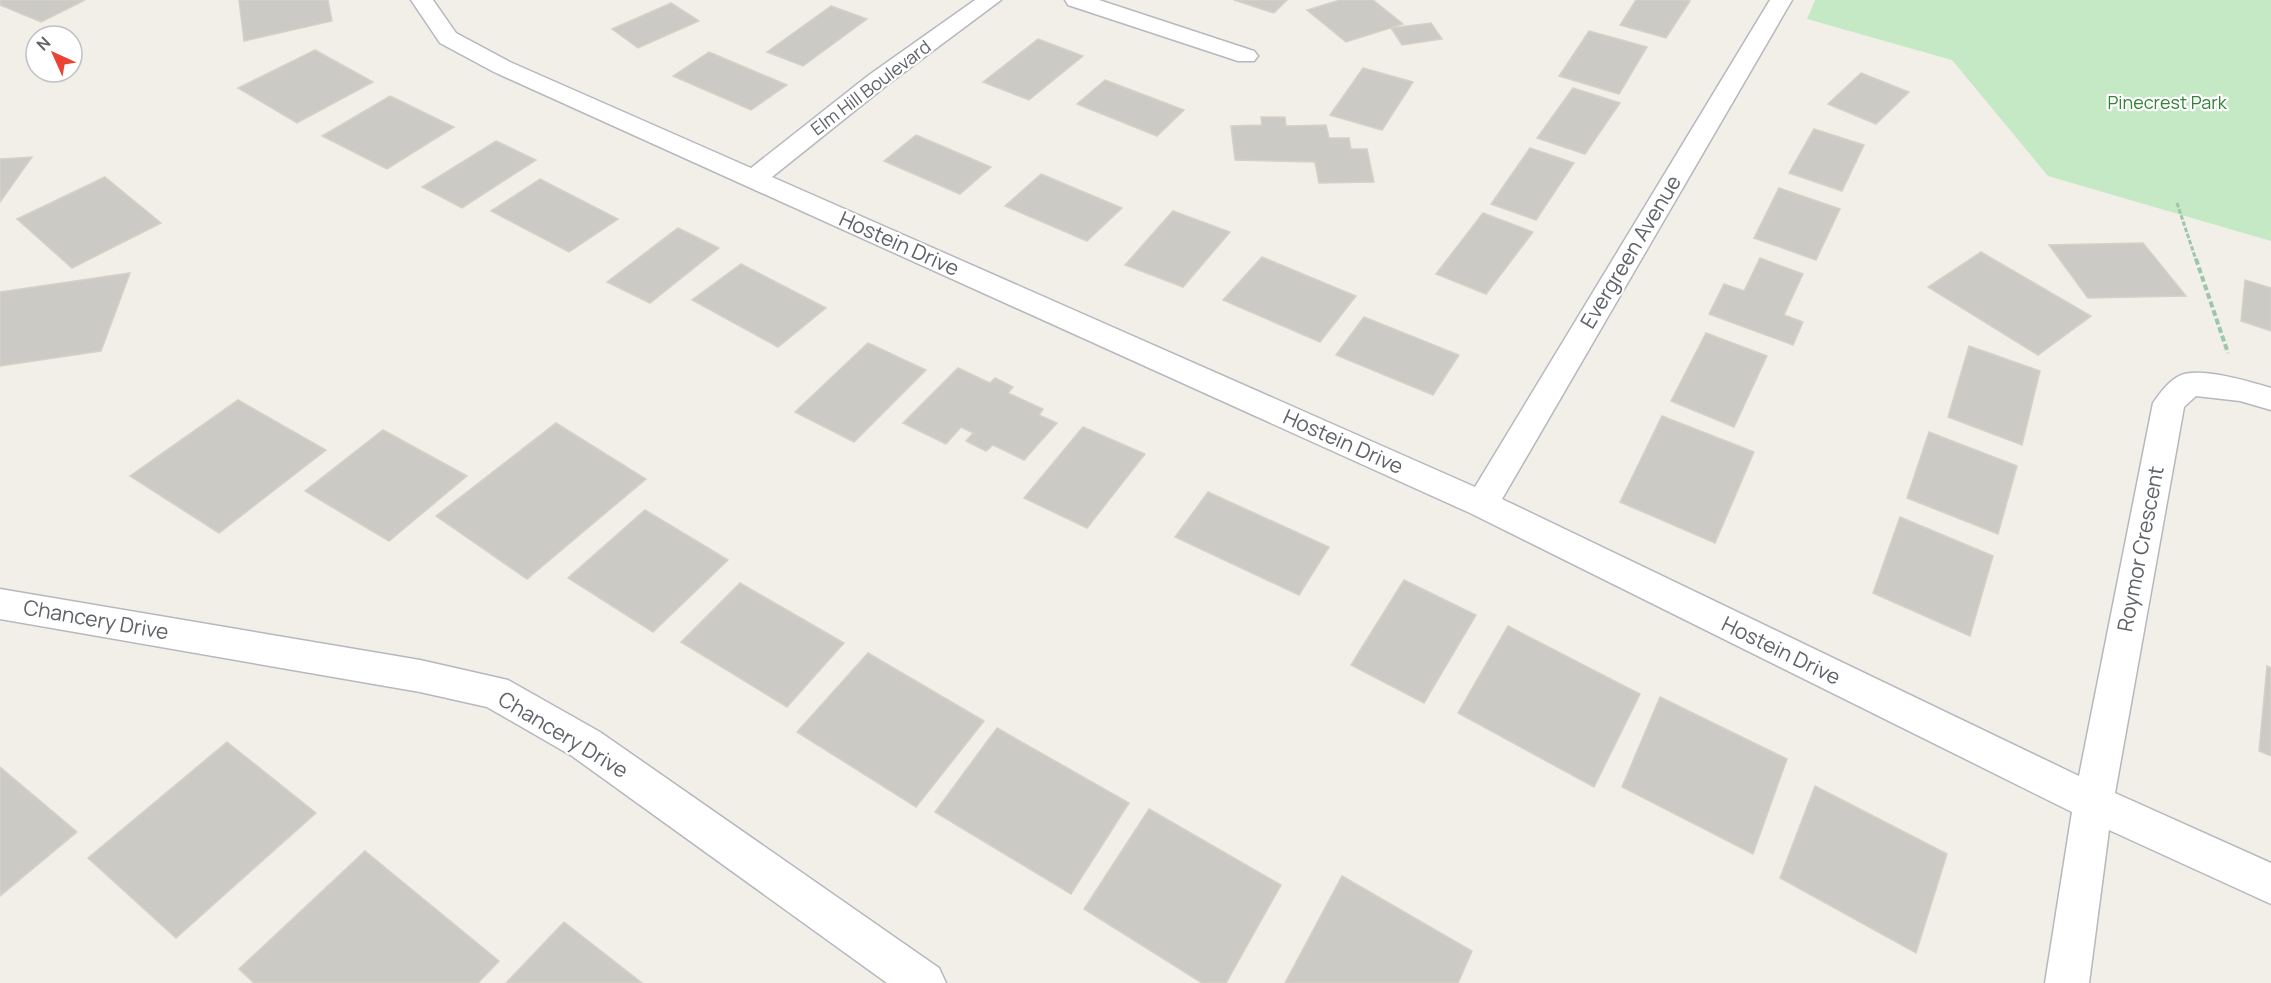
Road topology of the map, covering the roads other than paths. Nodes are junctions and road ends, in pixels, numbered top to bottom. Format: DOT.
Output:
graph roads {
  1 [pos="422,0"];
  2 [pos="990,0"];
  3 [pos="1076,0"];
  4 [pos="1781,0"];
  5 [pos="1246,56"];
  6 [pos="753,178"];
  7 [pos="2255,394"];
  8 [pos="1482,504"];
  9 [pos="0,604"];
  10 [pos="2092,803"];
  11 [pos="2271,884"];
  12 [pos="924,983"];
  13 [pos="2067,983"];
  1 -- 6 [label="street, Hostein Drive"];
  2 -- 6 [label="street, Elm Hill Boulevard"];
  3 -- 5 [label="street"];
  4 -- 8 [label="street, Evergreen Avenue"];
  6 -- 8 [label="street, Hostein Drive"];
  7 -- 10 [label="street, Roymor Crescent"];
  8 -- 10 [label="street, Hostein Drive"];
  9 -- 12 [label="street, Chancery Drive"];
  10 -- 11 [label="street, Hostein Drive"];
  10 -- 13 [label="street"];
}
